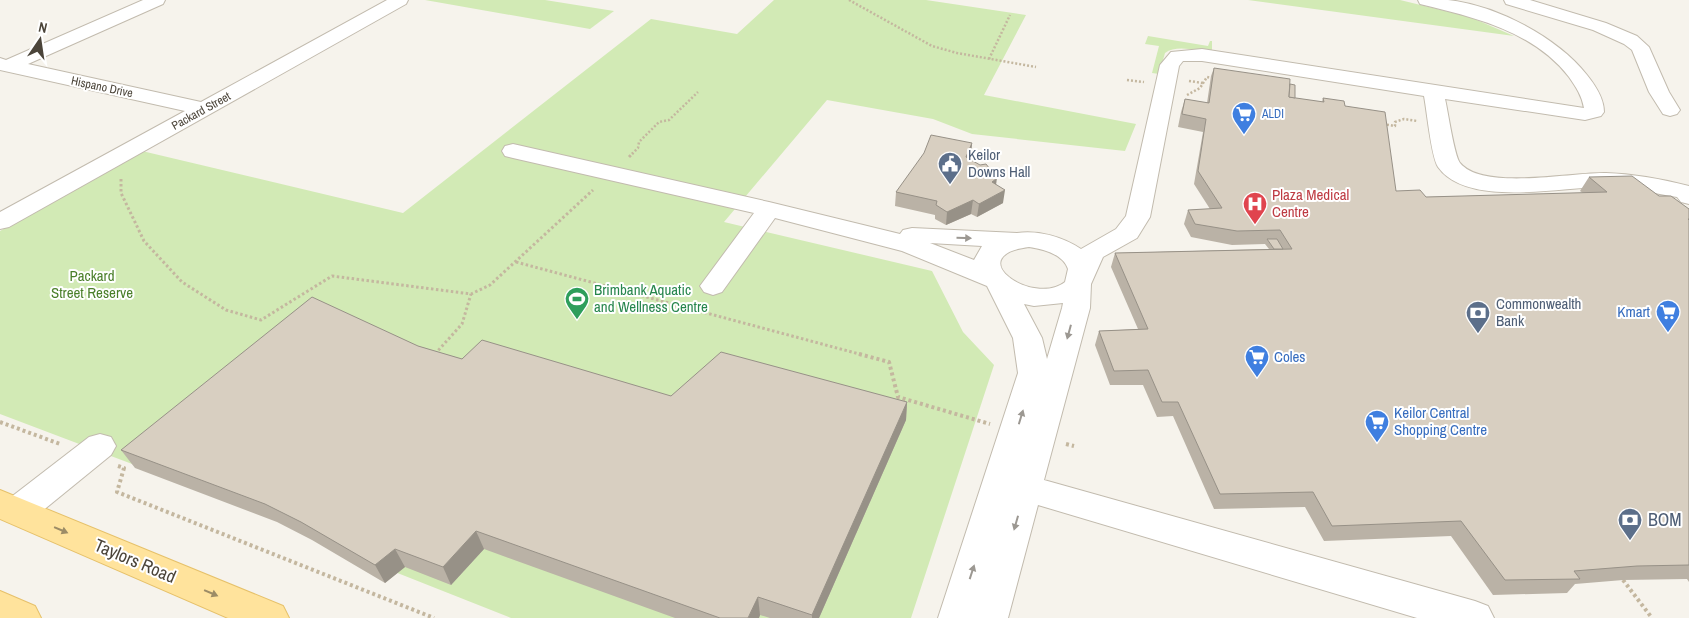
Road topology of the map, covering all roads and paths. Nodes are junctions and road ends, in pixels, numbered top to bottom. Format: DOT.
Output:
graph roads {
  1 [pos="157,0"];
  2 [pos="400,0"];
  3 [pos="849,0"];
  4 [pos="1426,0"];
  5 [pos="1525,2"];
  6 [pos="1010,15"];
  7 [pos="988,59"];
  8 [pos="4,65"];
  9 [pos="1036,67"];
  10 [pos="1211,78"];
  11 [pos="1433,91"];
  12 [pos="698,92"];
  13 [pos="1192,92"];
  14 [pos="204,109"];
  15 [pos="1670,110"];
  16 [pos="1379,123"];
  17 [pos="1395,126"];
  18 [pos="512,151"];
  19 [pos="120,156"];
  20 [pos="613,173"];
  21 [pos="1689,197"];
  22 [pos="769,209"];
  23 [pos="0,222"];
  24 [pos="1128,228"];
  25 [pos="863,230"];
  26 [pos="1023,239"];
  27 [pos="515,262"];
  28 [pos="1079,280"];
  29 [pos="996,283"];
  30 [pos="713,286"];
  31 [pos="471,294"];
  32 [pos="432,357"];
  33 [pos="1028,434"];
  34 [pos="100,446"];
  35 [pos="1074,446"];
  36 [pos="1013,485"];
  37 [pos="116,492"];
  38 [pos="9,508"];
  39 [pos="1623,580"];
  40 [pos="0,608"];
  41 [pos="22,618"];
  42 [pos="270,618"];
  43 [pos="434,618"];
  44 [pos="957,618"];
  45 [pos="989,618"];
  46 [pos="1475,618"];
  47 [pos="1652,618"];
  1 -- 8 [label="street"];
  2 -- 14 [label="street, Packard Street"];
  3 -- 7 [label="path"];
  4 -- 11 [label="street"];
  5 -- 15 [label="street"];
  6 -- 7 [label="path"];
  7 -- 9 [label="path"];
  8 -- 14 [label="street, Hispano Drive"];
  10 -- 13 [label="path"];
  11 -- 21 [label="street"];
  11 -- 24 [label="street"];
  12 -- 20 [label="path"];
  14 -- 19 [label="street, Packard Street"];
  16 -- 17 [label="path"];
  18 -- 20 [label="street"];
  19 -- 23 [label="street, Packard Street"];
  19 -- 31 [label="path"];
  20 -- 22 [label="street"];
  20 -- 27 [label="path"];
  22 -- 25 [label="street"];
  22 -- 30 [label="street"];
  24 -- 26 [label="street"];
  24 -- 28 [label="street"];
  25 -- 26 [label="street, one-way"];
  25 -- 29 [label="street"];
  26 -- 28 [label="street"];
  26 -- 29 [label="street"];
  27 -- 31 [label="path"];
  27 -- 33 [label="path"];
  28 -- 29 [label="street"];
  28 -- 33 [label="street, one-way"];
  33 -- 29 [label="street, one-way"];
  31 -- 32 [label="path"];
  33 -- 35 [label="path"];
  33 -- 36 [label="street"];
  34 -- 38 [label="street"];
  44 -- 36 [label="street, one-way"];
  36 -- 45 [label="street, one-way"];
  36 -- 46 [label="street"];
  37 -- 43 [label="path"];
  38 -- 42 [label="main road, Taylors Road, one-way"];
  39 -- 47 [label="path"];
  40 -- 41 [label="main road"];
}
